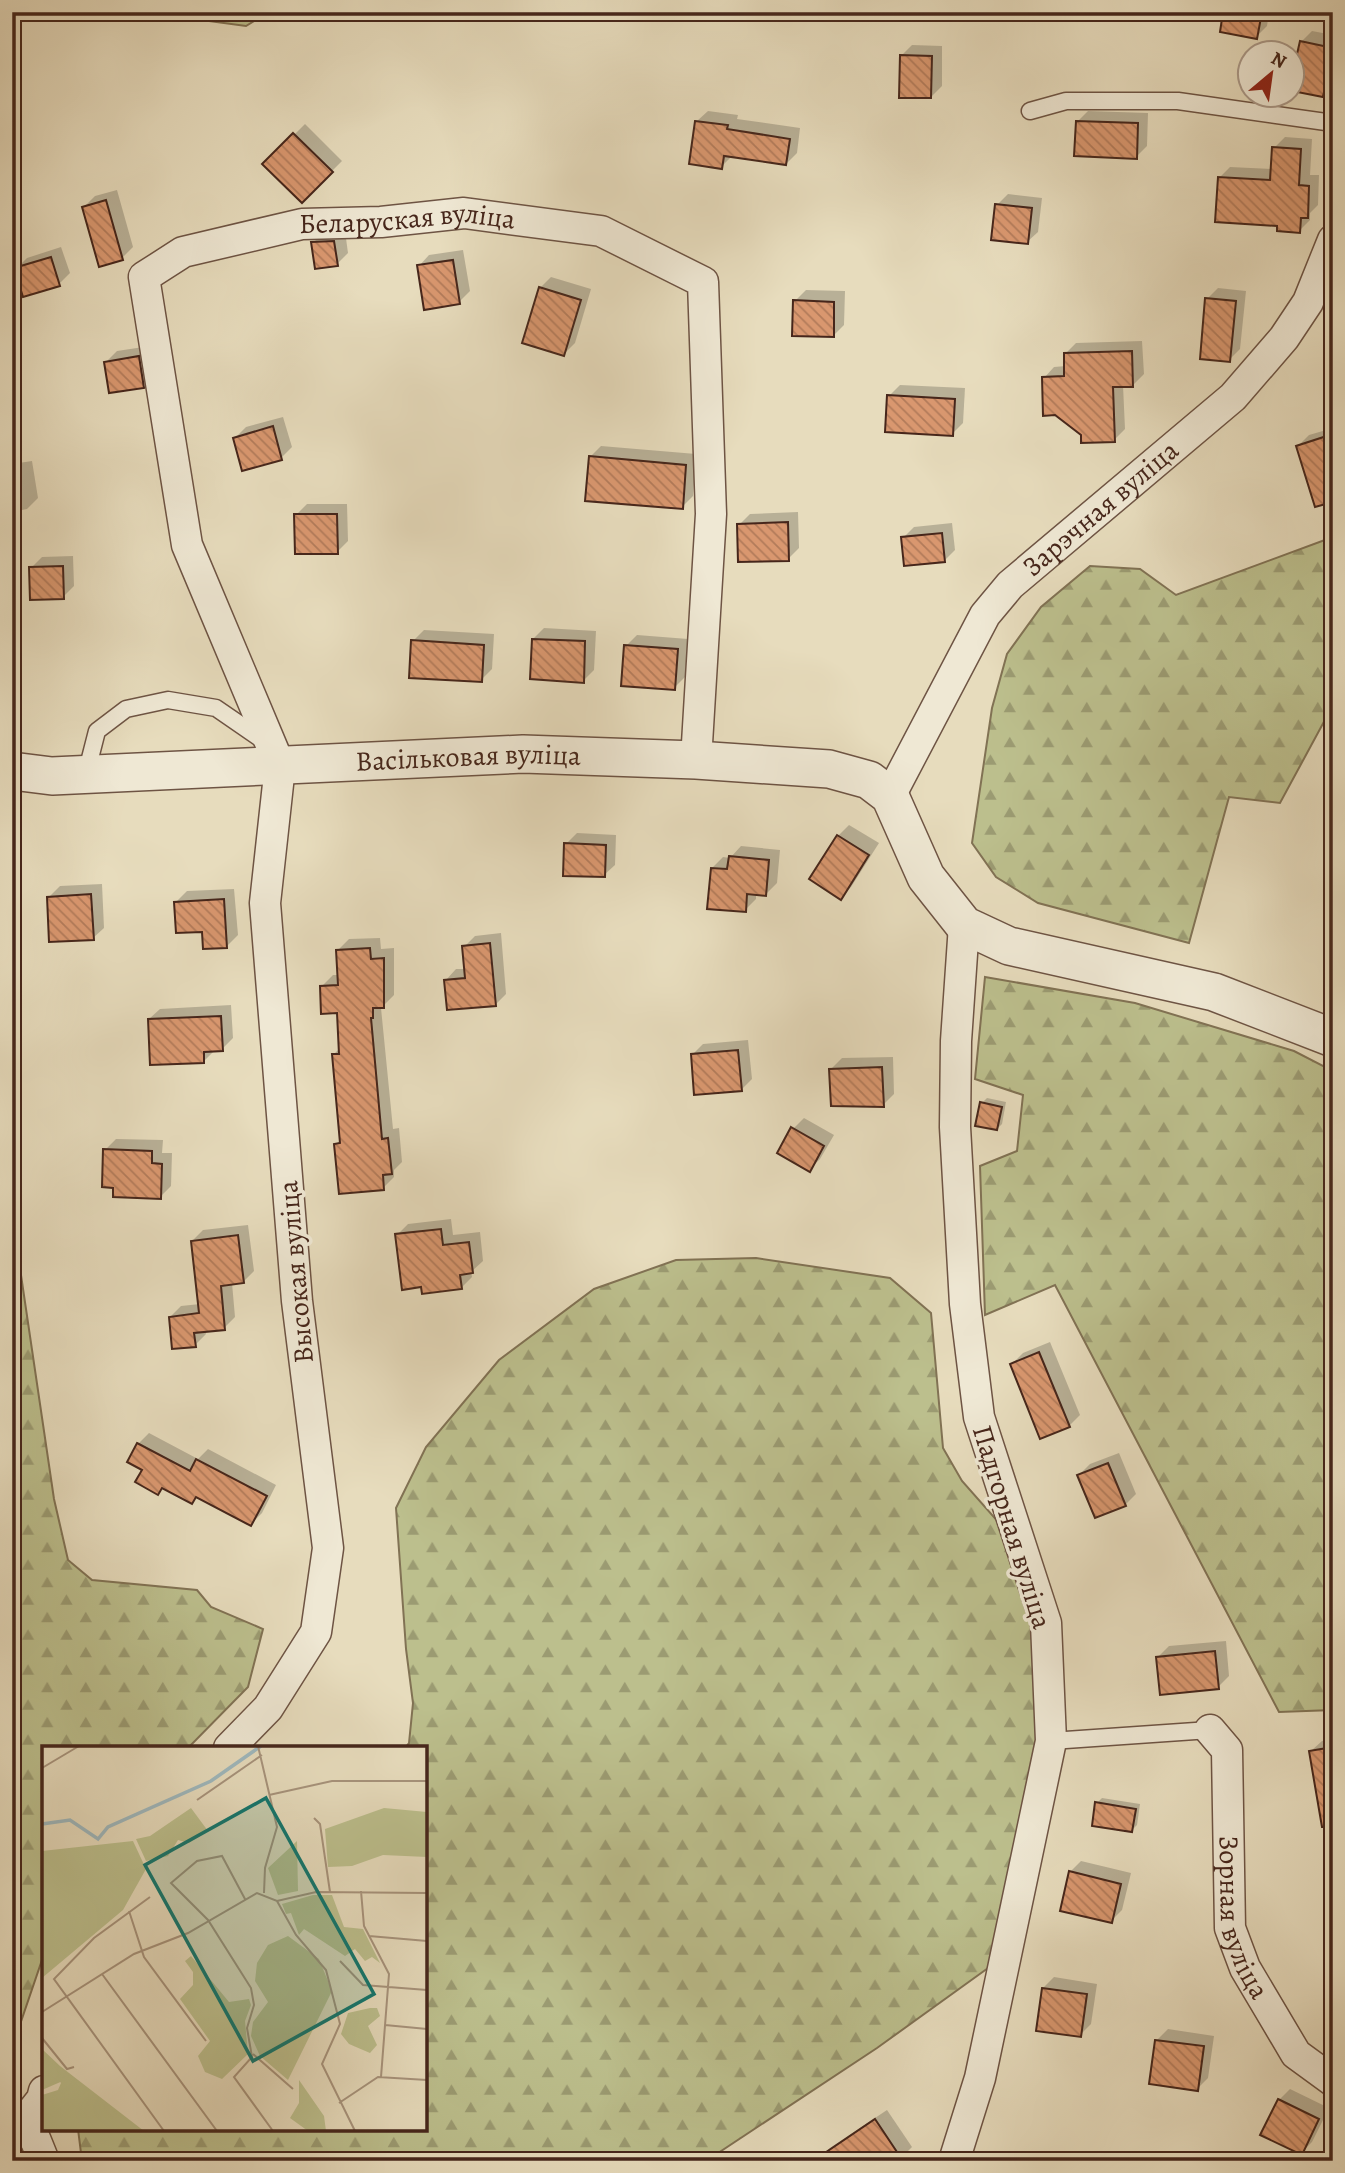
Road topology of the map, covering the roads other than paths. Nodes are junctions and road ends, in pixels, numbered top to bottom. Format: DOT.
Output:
graph roads {
  1 [pos="1030,111"];
  2 [pos="1333,123"];
  3 [pos="1333,240"];
  4 [pos="276,756"];
  5 [pos="696,760"];
  6 [pos="12,771"];
  7 [pos="86,774"];
  8 [pos="896,808"];
  9 [pos="964,925"];
  10 [pos="1333,1038"];
  11 [pos="1209,1730"];
  12 [pos="1051,1741"];
  13 [pos="231,1746"];
  14 [pos="1333,2081"];
  15 [pos="42,2099"];
  16 [pos="19,2128"];
  17 [pos="44,2161"];
  18 [pos="954,2161"];
  1 -- 2 [label="lane"];
  3 -- 8 [label="street, Зарэчная вуліца"];
  4 -- 5 [label="street, Васільковая вуліца"];
  4 -- 5 [label="street, Беларуская вуліца"];
  4 -- 7 [label="street, Васільковая вуліца"];
  4 -- 7 [label="lane"];
  4 -- 13 [label="street, Высокая вуліца"];
  5 -- 8 [label="street, Васільковая вуліца"];
  6 -- 7 [label="street, Васільковая вуліца"];
  8 -- 9 [label="street"];
  9 -- 10 [label="street"];
  9 -- 12 [label="street, Падгорная вуліца"];
  11 -- 12 [label="lane"];
  11 -- 14 [label="street, Зорная вуліца"];
  12 -- 18 [label="street, Падгорная вуліца"];
  15 -- 16 [label="street"];
  16 -- 17 [label="street"];
}
